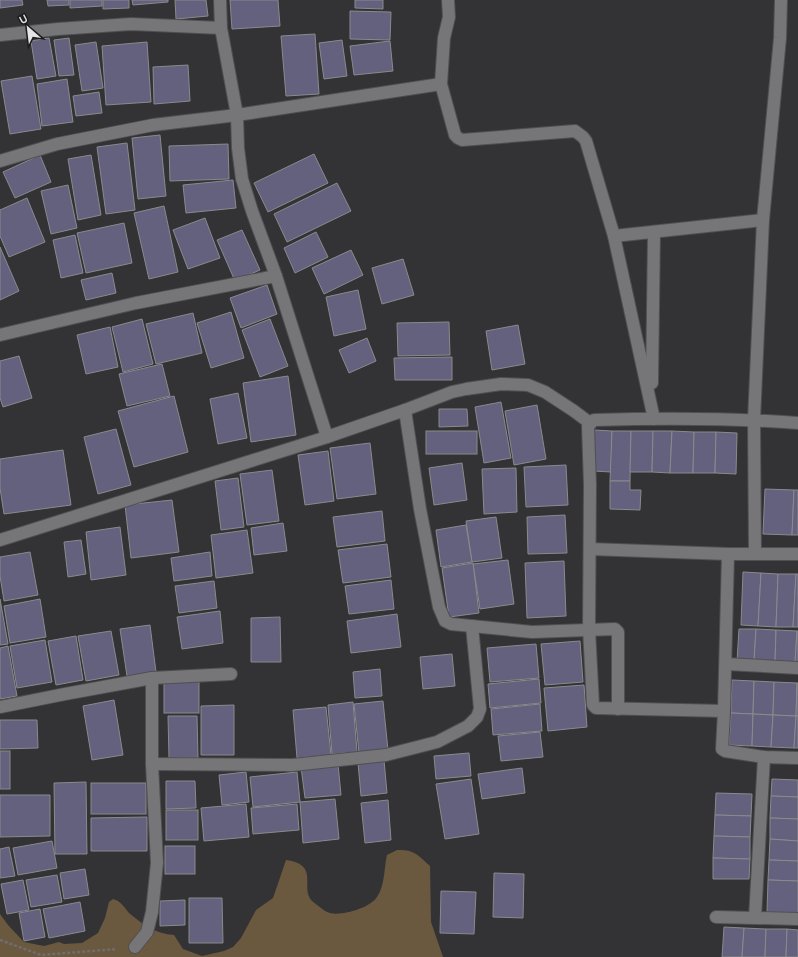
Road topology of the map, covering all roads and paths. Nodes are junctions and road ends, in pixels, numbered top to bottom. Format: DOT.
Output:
graph roads {
  1 [pos="220,0"];
  2 [pos="448,0"];
  3 [pos="781,0"];
  4 [pos="221,28"];
  5 [pos="0,35"];
  6 [pos="441,84"];
  7 [pos="237,115"];
  8 [pos="0,161"];
  9 [pos="763,220"];
  10 [pos="654,233"];
  11 [pos="614,236"];
  12 [pos="276,276"];
  13 [pos="0,335"];
  14 [pos="652,404"];
  15 [pos="405,410"];
  16 [pos="654,418"];
  17 [pos="754,420"];
  18 [pos="590,423"];
  19 [pos="798,423"];
  20 [pos="327,437"];
  21 [pos="0,540"];
  22 [pos="590,549"];
  23 [pos="755,553"];
  24 [pos="728,554"];
  25 [pos="798,554"];
  26 [pos="472,626"];
  27 [pos="589,629"];
  28 [pos="726,664"];
  29 [pos="798,668"];
  30 [pos="231,674"];
  31 [pos="152,678"];
  32 [pos="0,707"];
  33 [pos="618,709"];
  34 [pos="724,711"];
  35 [pos="764,757"];
  36 [pos="798,758"];
  37 [pos="152,764"];
  38 [pos="716,917"];
  39 [pos="755,918"];
  40 [pos="798,919"];
  41 [pos="0,940"];
  42 [pos="135,947"];
  43 [pos="41,956"];
  1 -- 4 [label="street"];
  2 -- 6 [label="street"];
  3 -- 9 [label="street"];
  4 -- 5 [label="street"];
  4 -- 7 [label="street"];
  6 -- 7 [label="street"];
  6 -- 11 [label="street"];
  7 -- 8 [label="street"];
  7 -- 12 [label="street"];
  9 -- 10 [label="street"];
  9 -- 17 [label="street"];
  10 -- 11 [label="street"];
  10 -- 14 [label="street"];
  11 -- 14 [label="street"];
  12 -- 13 [label="street"];
  12 -- 20 [label="street"];
  14 -- 16 [label="street"];
  15 -- 18 [label="street"];
  15 -- 20 [label="street"];
  15 -- 26 [label="street"];
  16 -- 17 [label="street"];
  16 -- 18 [label="street"];
  17 -- 19 [label="street"];
  17 -- 23 [label="street"];
  18 -- 22 [label="street"];
  20 -- 21 [label="street"];
  22 -- 24 [label="street"];
  22 -- 27 [label="street"];
  23 -- 24 [label="street"];
  23 -- 25 [label="street"];
  24 -- 28 [label="street"];
  26 -- 27 [label="street"];
  26 -- 37 [label="street"];
  27 -- 33 [label="street"];
  27 -- 33 [label="street"];
  28 -- 29 [label="street"];
  28 -- 34 [label="street"];
  30 -- 31 [label="street"];
  31 -- 32 [label="street"];
  31 -- 37 [label="street"];
  33 -- 34 [label="street"];
  34 -- 35 [label="street"];
  35 -- 36 [label="street"];
  35 -- 39 [label="street"];
  37 -- 42 [label="street"];
  38 -- 39 [label="street"];
  39 -- 40 [label="street"];
  41 -- 43 [label="path"];
  42 -- 43 [label="path"];
}
